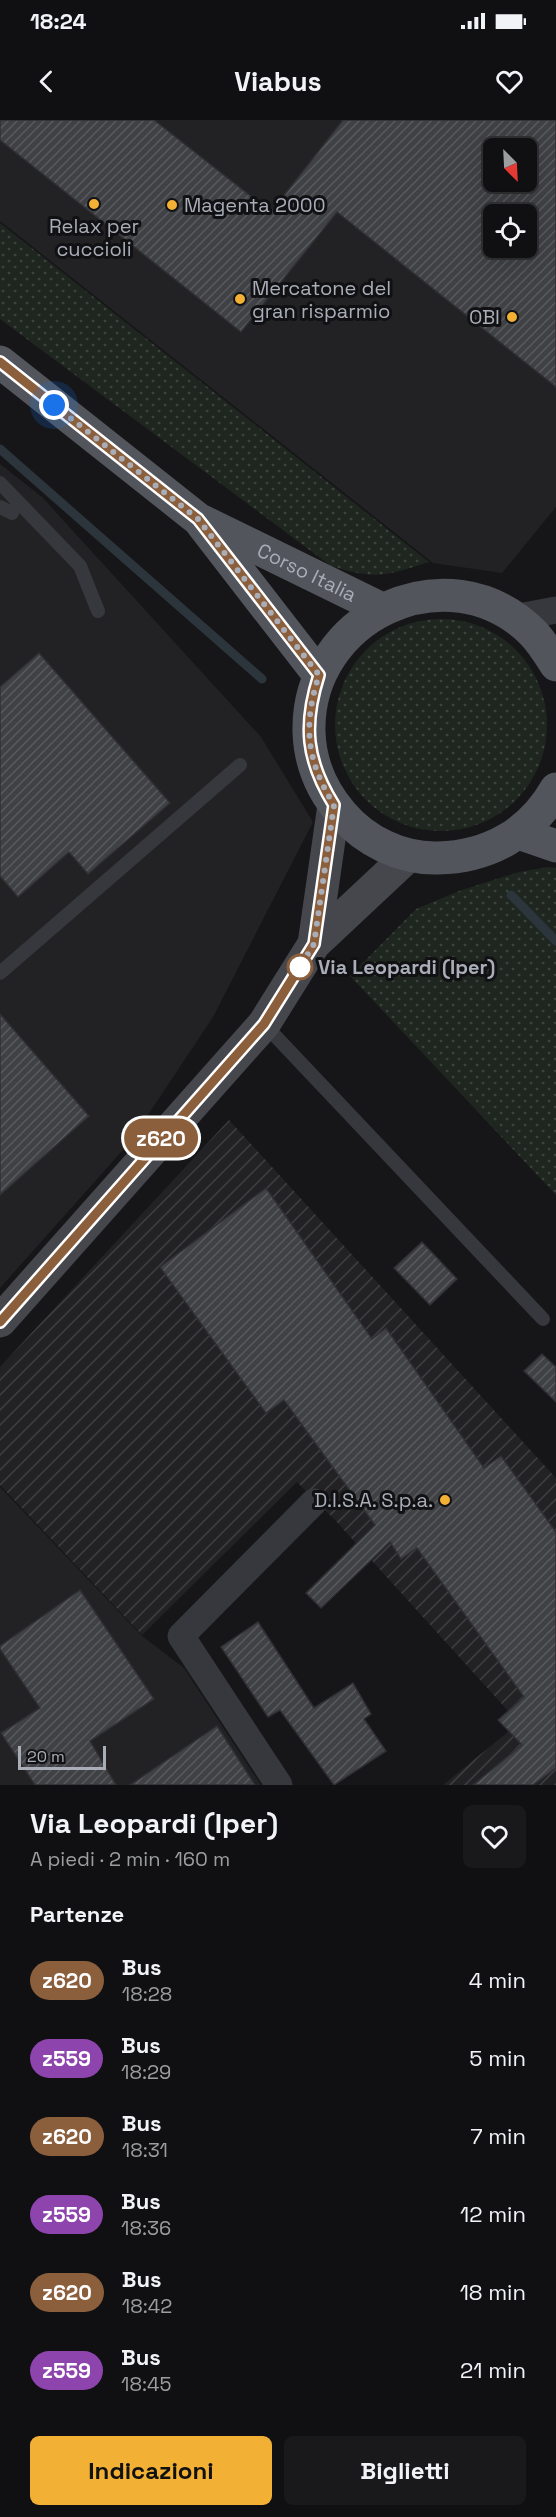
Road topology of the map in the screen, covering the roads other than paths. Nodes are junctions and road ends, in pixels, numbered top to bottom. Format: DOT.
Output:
graph roads {
  1 [pos="0,362"];
  2 [pos="0,483"];
  3 [pos="198,519"];
  4 [pos="382,609"];
  5 [pos="556,610"];
  6 [pos="98,611"];
  7 [pos="513,618"];
  8 [pos="556,665"];
  9 [pos="319,675"];
  10 [pos="240,765"];
  11 [pos="556,789"];
  12 [pos="334,805"];
  13 [pos="518,833"];
  14 [pos="556,846"];
  15 [pos="409,855"];
  16 [pos="314,944"];
  17 [pos="0,973"];
  18 [pos="264,1024"];
  19 [pos="543,1319"];
  20 [pos="0,1322"];
  21 [pos="314,1502"];
  22 [pos="279,1785"];
  1 -- 3 [label="main road, Corso Italia"];
  2 -- 6 [label="lane"];
  3 -- 4 [label="main road, Corso Italia"];
  3 -- 9 [label="main road, Corso Italia"];
  4 -- 7 [label="main road"];
  4 -- 9 [label="main road"];
  5 -- 7 [label="street"];
  7 -- 8 [label="main road"];
  9 -- 12 [label="main road"];
  10 -- 17 [label="lane"];
  11 -- 13 [label="main road"];
  12 -- 15 [label="main road"];
  12 -- 16 [label="street"];
  13 -- 14 [label="main road"];
  13 -- 15 [label="main road"];
  15 -- 16 [label="street"];
  16 -- 18 [label="street"];
  18 -- 19 [label="lane"];
  18 -- 20 [label="street"];
  21 -- 22 [label="street"];
}
